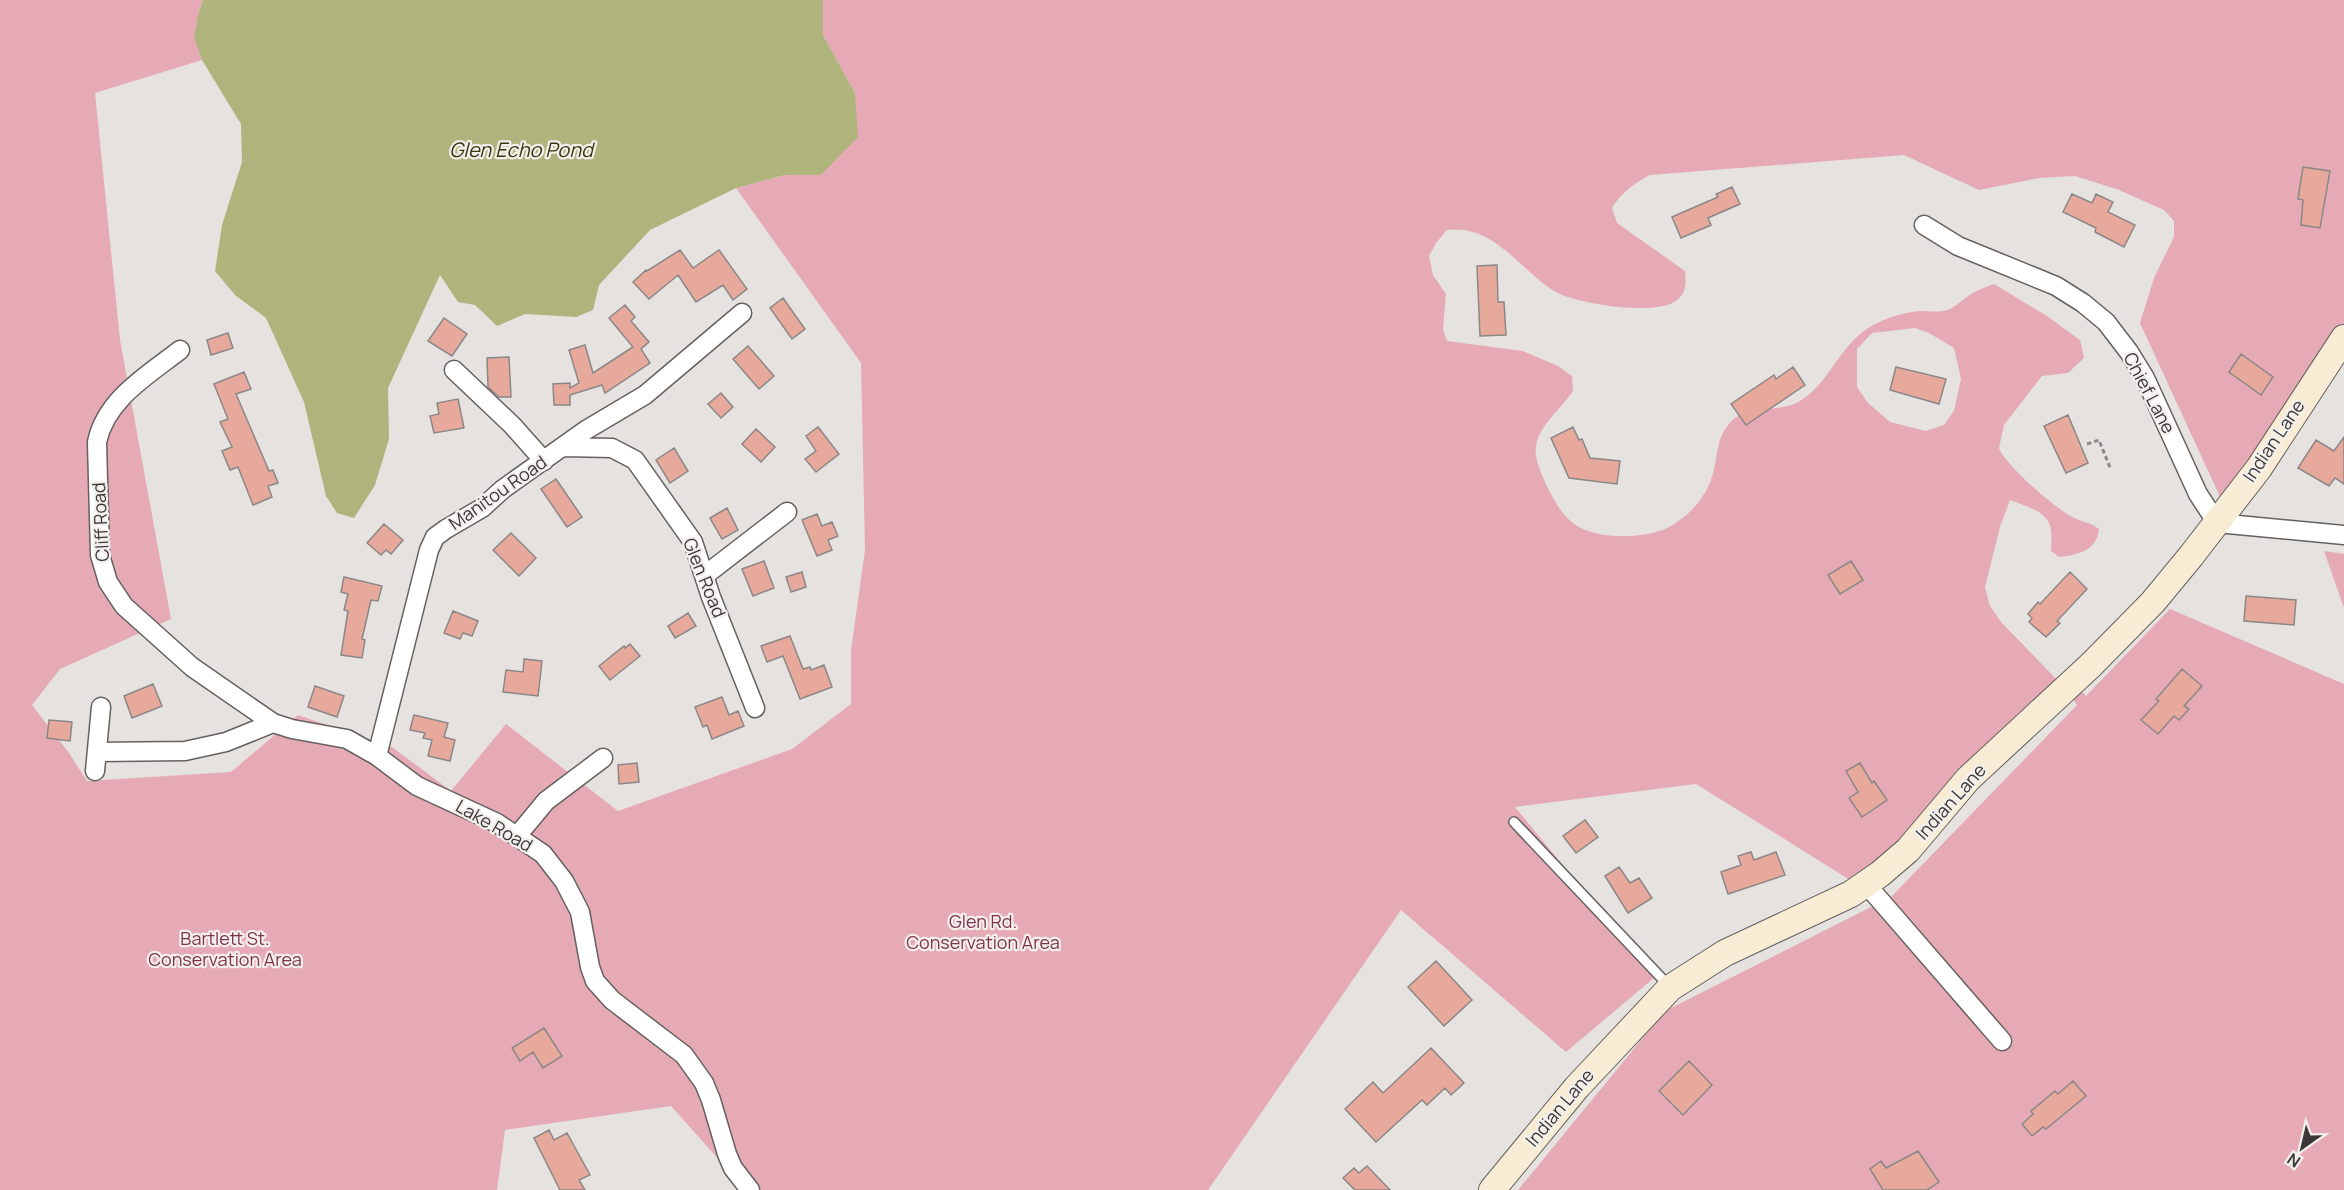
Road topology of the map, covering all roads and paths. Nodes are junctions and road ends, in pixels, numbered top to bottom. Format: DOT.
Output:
graph roads {
  1 [pos="1924,225"];
  2 [pos="742,313"];
  3 [pos="2344,338"];
  4 [pos="180,350"];
  5 [pos="454,370"];
  6 [pos="2087,444"];
  7 [pos="565,447"];
  8 [pos="544,461"];
  9 [pos="2111,470"];
  10 [pos="787,512"];
  11 [pos="2217,523"];
  12 [pos="2344,535"];
  13 [pos="704,576"];
  14 [pos="101,707"];
  15 [pos="755,708"];
  16 [pos="273,723"];
  17 [pos="97,752"];
  18 [pos="377,756"];
  19 [pos="603,758"];
  20 [pos="95,771"];
  21 [pos="1514,822"];
  22 [pos="517,836"];
  23 [pos="1866,884"];
  24 [pos="1670,988"];
  25 [pos="2002,1041"];
  26 [pos="750,1190"];
  27 [pos="1492,1190"];
  1 -- 11 [label="street, Chief Lane"];
  2 -- 7 [label="street, Manitou Road"];
  3 -- 11 [label="street, Indian Lane"];
  4 -- 16 [label="street, Cliff Road"];
  5 -- 8 [label="street"];
  6 -- 9 [label="path"];
  7 -- 8 [label="street, Manitou Road"];
  7 -- 13 [label="street, Glen Road"];
  8 -- 18 [label="street, Manitou Road"];
  10 -- 13 [label="street"];
  11 -- 12 [label="street"];
  11 -- 23 [label="street, Indian Lane"];
  13 -- 15 [label="street, Glen Road"];
  14 -- 17 [label="street"];
  16 -- 17 [label="street"];
  16 -- 18 [label="street, Lake Road"];
  17 -- 20 [label="street"];
  18 -- 22 [label="street, Lake Road"];
  19 -- 22 [label="street"];
  21 -- 24 [label="lane"];
  22 -- 26 [label="street, Lake Road"];
  23 -- 24 [label="street, Indian Lane"];
  23 -- 25 [label="street"];
  24 -- 27 [label="street, Indian Lane"];
}
